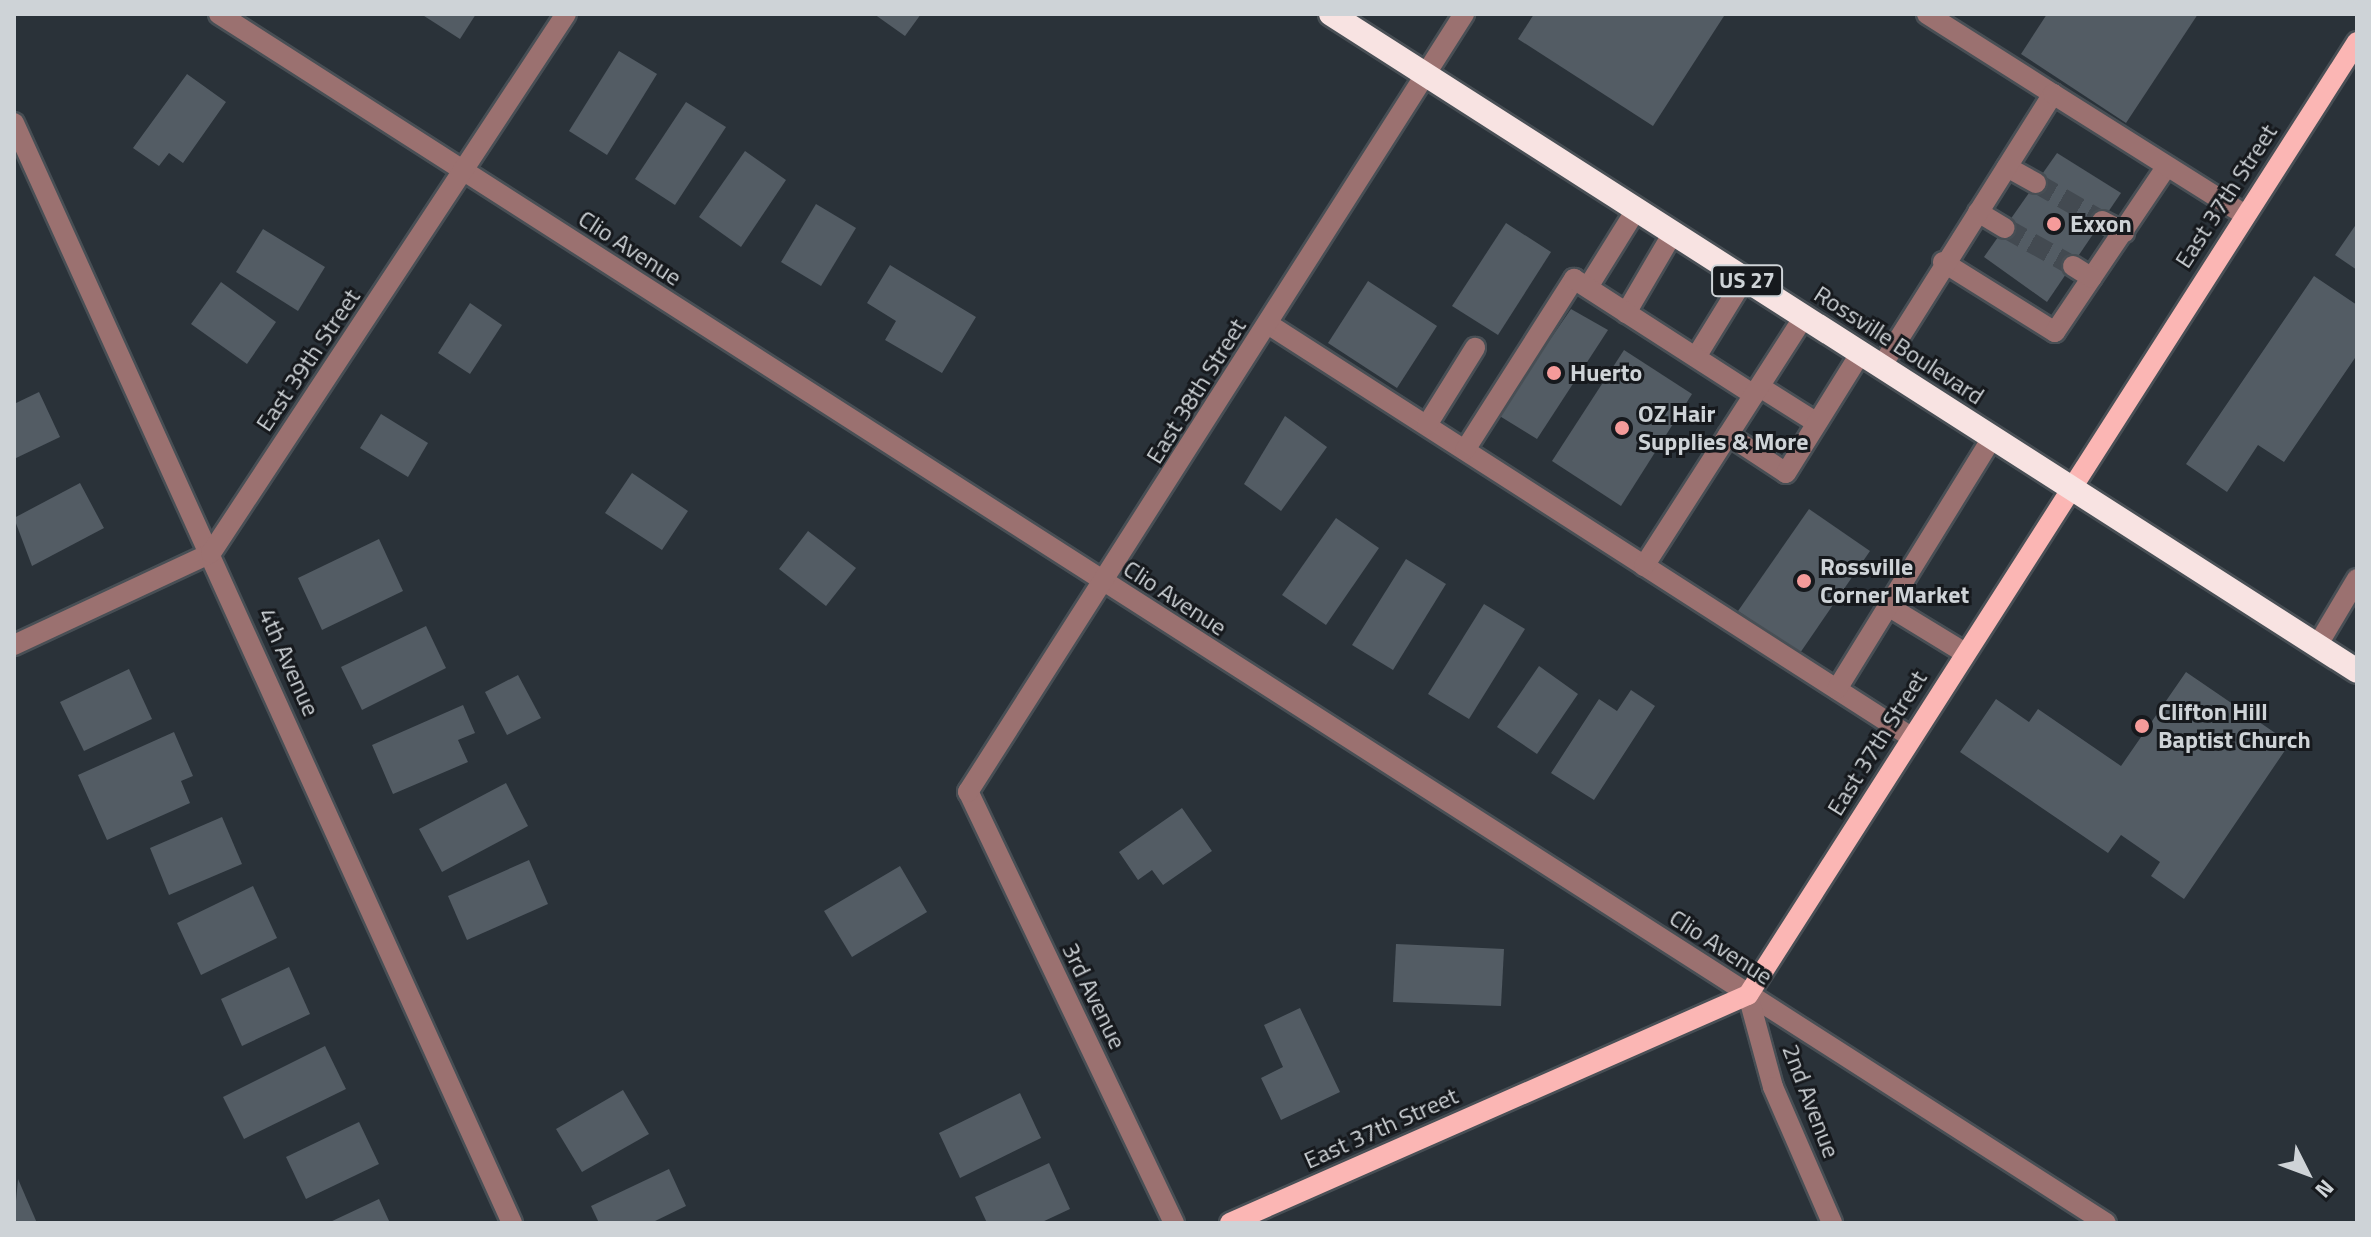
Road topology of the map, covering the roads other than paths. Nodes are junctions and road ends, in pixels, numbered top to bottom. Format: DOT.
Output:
graph roads {
  1 [pos="219,14"];
  2 [pos="566,14"];
  3 [pos="1331,14"];
  4 [pos="1464,14"];
  5 [pos="1927,14"];
  6 [pos="2357,42"];
  7 [pos="1425,75"];
  8 [pos="2053,94"];
  9 [pos="14,123"];
  10 [pos="2007,167"];
  11 [pos="2165,169"];
  12 [pos="464,172"];
  13 [pos="2036,183"];
  14 [pos="1636,210"];
  15 [pos="1978,212"];
  16 [pos="2245,215"];
  17 [pos="2102,221"];
  18 [pos="2005,228"];
  19 [pos="2124,232"];
  20 [pos="1673,233"];
  21 [pos="1943,262"];
  22 [pos="2073,266"];
  23 [pos="2092,278"];
  24 [pos="1744,279"];
  25 [pos="1588,287"];
  26 [pos="1626,313"];
  27 [pos="1804,317"];
  28 [pos="1268,324"];
  29 [pos="1475,348"];
  30 [pos="1696,357"];
  31 [pos="1870,360"];
  32 [pos="1757,391"];
  33 [pos="1817,423"];
  34 [pos="1427,425"];
  35 [pos="1728,435"];
  36 [pos="1992,438"];
  37 [pos="1465,450"];
  38 [pos="2069,488"];
  39 [pos="211,553"];
  40 [pos="1644,566"];
  41 [pos="2357,579"];
  42 [pos="1104,584"];
  43 [pos="1888,606"];
  44 [pos="14,645"];
  45 [pos="2317,646"];
  46 [pos="1965,653"];
  47 [pos="2357,671"];
  48 [pos="1837,689"];
  49 [pos="1911,737"];
  50 [pos="968,792"];
  51 [pos="1748,995"];
  52 [pos="512,1223"];
  53 [pos="1174,1223"];
  54 [pos="1230,1223"];
  55 [pos="1832,1223"];
  56 [pos="2106,1223"];
  1 -- 12 [label="street, Clio Avenue"];
  2 -- 12 [label="street, East 39th Street"];
  3 -- 7 [label="highway, Rossville Boulevard / US 27"];
  4 -- 7 [label="street, East 38th Street"];
  5 -- 8 [label="street"];
  6 -- 16 [label="main road, East 37th Street"];
  7 -- 14 [label="highway, Rossville Boulevard / US 27"];
  7 -- 28 [label="street, East 38th Street"];
  8 -- 10 [label="street"];
  8 -- 11 [label="street"];
  9 -- 39 [label="street, 4th Avenue"];
  10 -- 13 [label="street"];
  10 -- 15 [label="street"];
  11 -- 16 [label="street"];
  11 -- 19 [label="street"];
  12 -- 39 [label="street, East 39th Street"];
  12 -- 42 [label="street, Clio Avenue"];
  14 -- 20 [label="highway, Rossville Boulevard / US 27"];
  14 -- 25 [label="street"];
  15 -- 18 [label="street"];
  15 -- 21 [label="street"];
  16 -- 38 [label="main road, East 37th Street"];
  17 -- 19 [label="street"];
  19 -- 23 [label="street"];
  20 -- 24 [label="highway, Rossville Boulevard / US 27"];
  20 -- 26 [label="street"];
  21 -- 23 [label="street"];
  21 -- 31 [label="street"];
  22 -- 23 [label="street"];
  24 -- 27 [label="highway, Rossville Boulevard / US 27"];
  24 -- 30 [label="street"];
  25 -- 26 [label="street"];
  25 -- 37 [label="street"];
  26 -- 30 [label="street"];
  27 -- 31 [label="highway, Rossville Boulevard / US 27"];
  27 -- 32 [label="street"];
  28 -- 34 [label="street"];
  28 -- 42 [label="street, East 38th Street"];
  29 -- 34 [label="street"];
  30 -- 32 [label="street"];
  31 -- 33 [label="street"];
  31 -- 36 [label="highway, Rossville Boulevard / US 27"];
  32 -- 33 [label="street"];
  32 -- 35 [label="street"];
  33 -- 35 [label="street"];
  34 -- 37 [label="street"];
  35 -- 40 [label="street"];
  36 -- 38 [label="highway, Rossville Boulevard / US 27"];
  36 -- 43 [label="street"];
  37 -- 40 [label="street"];
  38 -- 45 [label="highway, Rossville Boulevard / US 27"];
  38 -- 46 [label="main road, East 37th Street"];
  39 -- 44 [label="street"];
  39 -- 52 [label="street, 4th Avenue"];
  40 -- 48 [label="street"];
  41 -- 45 [label="street"];
  42 -- 50 [label="street, East 38th Street"];
  42 -- 51 [label="street, Clio Avenue"];
  43 -- 46 [label="street"];
  43 -- 48 [label="street"];
  45 -- 47 [label="highway, Rossville Boulevard / US 27"];
  46 -- 49 [label="main road, East 37th Street"];
  48 -- 49 [label="street"];
  49 -- 51 [label="main road, East 37th Street"];
  50 -- 53 [label="street, 3rd Avenue"];
  51 -- 54 [label="main road, East 37th Street"];
  51 -- 55 [label="street, 2nd Avenue"];
  51 -- 56 [label="street, Clio Avenue"];
}
